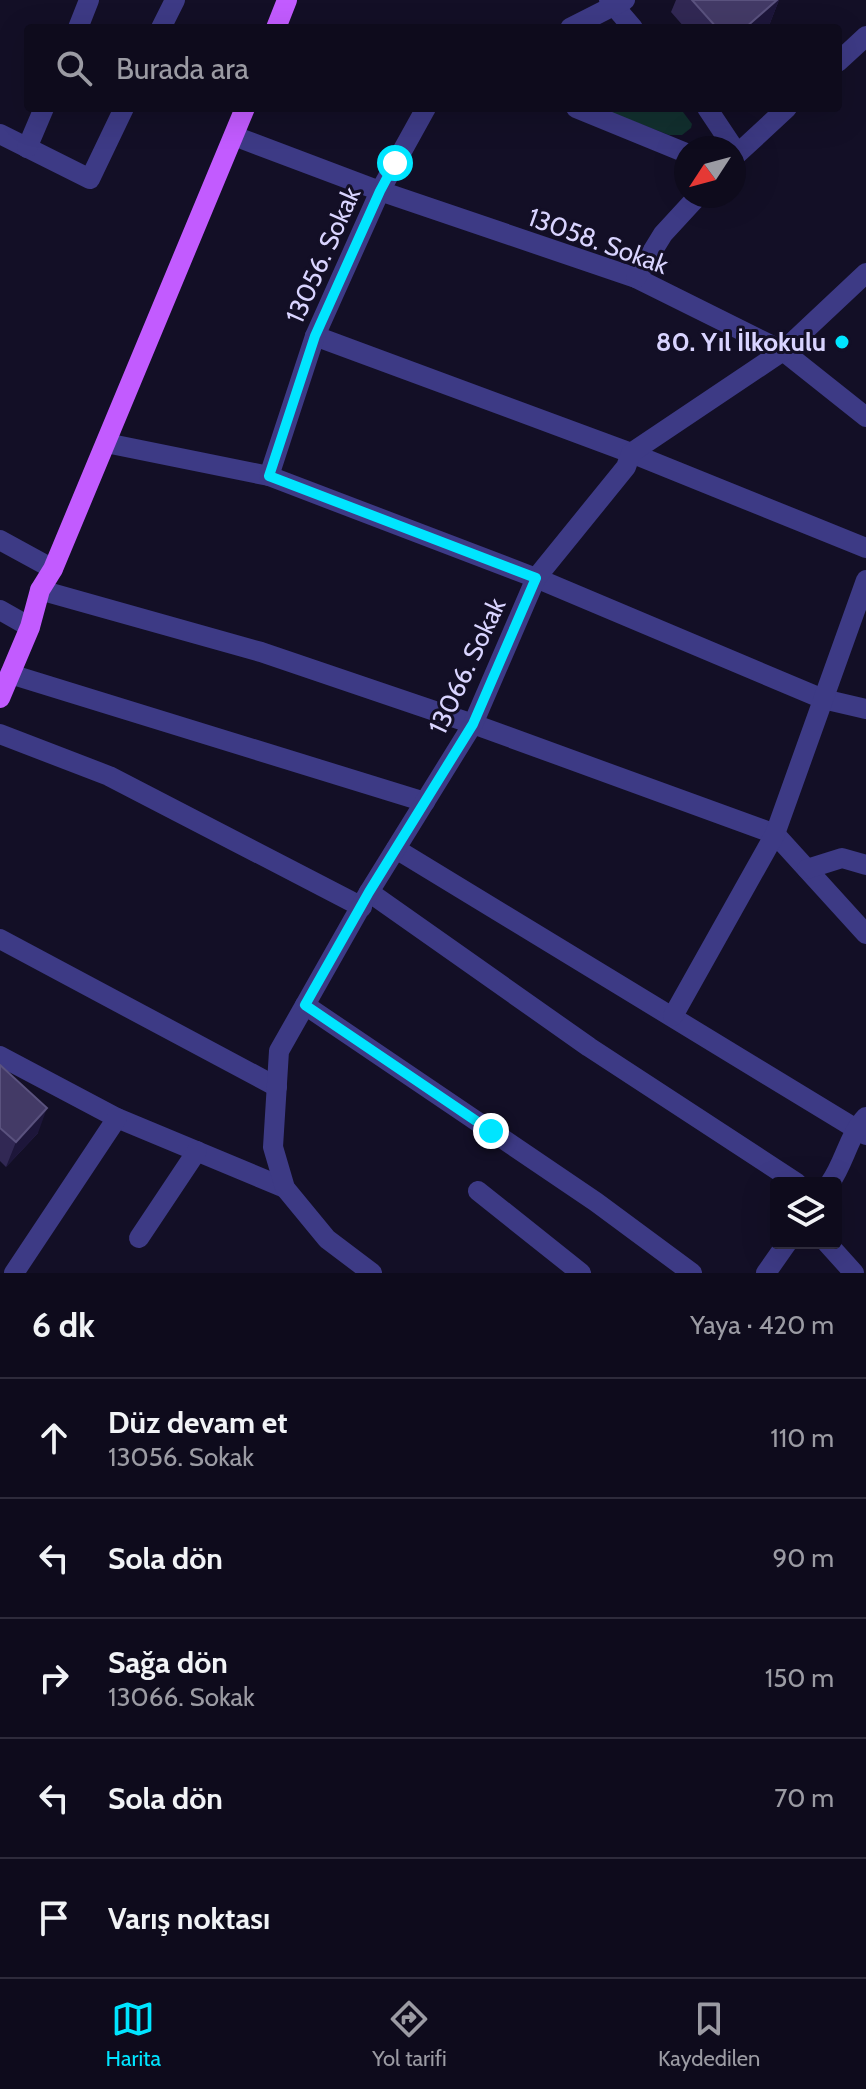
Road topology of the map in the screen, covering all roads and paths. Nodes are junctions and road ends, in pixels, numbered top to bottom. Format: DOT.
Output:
graph roads {
  1 [pos="89,0"];
  2 [pos="175,0"];
  3 [pos="287,0"];
  4 [pos="616,2"];
  5 [pos="80,24"];
  6 [pos="163,24"];
  7 [pos="278,24"];
  8 [pos="577,24"];
  9 [pos="630,24"];
  10 [pos="866,36"];
  11 [pos="842,58"];
  12 [pos="42,112"];
  13 [pos="122,112"];
  14 [pos="243,112"];
  15 [pos="424,112"];
  16 [pos="586,112"];
  17 [pos="709,112"];
  18 [pos="782,112"];
  19 [pos="0,134"];
  20 [pos="234,136"];
  21 [pos="724,136"];
  22 [pos="746,144"];
  23 [pos="27,148"];
  24 [pos="674,148"];
  25 [pos="380,191"];
  26 [pos="687,208"];
  27 [pos="866,273"];
  28 [pos="636,278"];
  29 [pos="315,336"];
  30 [pos="783,351"];
  31 [pos="866,417"];
  32 [pos="106,443"];
  33 [pos="631,453"];
  34 [pos="269,476"];
  35 [pos="0,540"];
  36 [pos="866,548"];
  37 [pos="53,569"];
  38 [pos="536,578"];
  39 [pos="866,580"];
  40 [pos="40,590"];
  41 [pos="0,610"];
  42 [pos="30,627"];
  43 [pos="4,686"];
  44 [pos="823,699"];
  45 [pos="866,709"];
  46 [pos="473,724"];
  47 [pos="0,734"];
  48 [pos="425,802"];
  49 [pos="775,834"];
  50 [pos="396,849"];
  51 [pos="866,865"];
  52 [pos="807,869"];
  53 [pos="365,900"];
  54 [pos="866,934"];
  55 [pos="0,939"];
  56 [pos="305,1005"];
  57 [pos="673,1016"];
  58 [pos="0,1056"];
  59 [pos="277,1087"];
  60 [pos="117,1118"];
  61 [pos="862,1127"];
  62 [pos="197,1151"];
  63 [pos="788,1177"];
  64 [pos="833,1177"];
  65 [pos="285,1188"];
  66 [pos="478,1191"];
  67 [pos="139,1238"];
  68 [pos="783,1249"];
  69 [pos="832,1249"];
  70 [pos="556,1266"];
  71 [pos="14,1273"];
  72 [pos="372,1273"];
  73 [pos="581,1273"];
  74 [pos="692,1273"];
  75 [pos="766,1273"];
  76 [pos="854,1273"];
  1 -- 5 [label="street"];
  2 -- 6 [label="street"];
  3 -- 7 [label="main road"];
  4 -- 8 [label="street"];
  4 -- 9 [label="street"];
  10 -- 11 [label="street"];
  12 -- 23 [label="street"];
  13 -- 23 [label="street"];
  14 -- 20 [label="main road"];
  15 -- 25 [label="street, 13056. Sokak"];
  16 -- 24 [label="street"];
  17 -- 21 [label="street"];
  18 -- 22 [label="street"];
  19 -- 23 [label="street"];
  20 -- 25 [label="street, 13058. Sokak"];
  20 -- 32 [label="main road"];
  25 -- 28 [label="street, 13058. Sokak"];
  25 -- 29 [label="street, 13056. Sokak"];
  26 -- 28 [label="street"];
  27 -- 30 [label="street, 13066. Sokak"];
  28 -- 30 [label="street, 13058. Sokak"];
  29 -- 33 [label="street"];
  29 -- 34 [label="street, 13056. Sokak"];
  30 -- 31 [label="street, 13058. Sokak"];
  30 -- 33 [label="street, 13066. Sokak"];
  32 -- 34 [label="street"];
  32 -- 37 [label="main road"];
  33 -- 36 [label="street"];
  33 -- 38 [label="street, 13066. Sokak"];
  34 -- 38 [label="street"];
  35 -- 37 [label="street"];
  37 -- 40 [label="main road"];
  38 -- 44 [label="street"];
  38 -- 46 [label="street, 13066. Sokak"];
  39 -- 44 [label="street"];
  40 -- 42 [label="main road"];
  40 -- 46 [label="street"];
  41 -- 42 [label="street"];
  42 -- 43 [label="main road"];
  43 -- 48 [label="street"];
  44 -- 45 [label="street"];
  44 -- 49 [label="street"];
  46 -- 48 [label="street, 13066. Sokak"];
  46 -- 49 [label="street"];
  47 -- 53 [label="street"];
  48 -- 50 [label="street, 13066. Sokak"];
  49 -- 52 [label="street"];
  49 -- 57 [label="street"];
  50 -- 53 [label="street, 13066. Sokak"];
  50 -- 57 [label="street"];
  51 -- 52 [label="street"];
  52 -- 54 [label="street"];
  53 -- 56 [label="street, 13066. Sokak"];
  53 -- 63 [label="street"];
  55 -- 59 [label="street"];
  56 -- 59 [label="street, 13066. Sokak"];
  56 -- 74 [label="street"];
  57 -- 61 [label="street"];
  58 -- 60 [label="street"];
  59 -- 65 [label="street, 13066. Sokak"];
  60 -- 62 [label="street"];
  60 -- 71 [label="street"];
  61 -- 64 [label="street"];
  62 -- 65 [label="street"];
  62 -- 67 [label="street"];
  65 -- 72 [label="street"];
  66 -- 70 [label="street"];
  68 -- 75 [label="street"];
  69 -- 76 [label="street"];
  70 -- 73 [label="street"];
}
